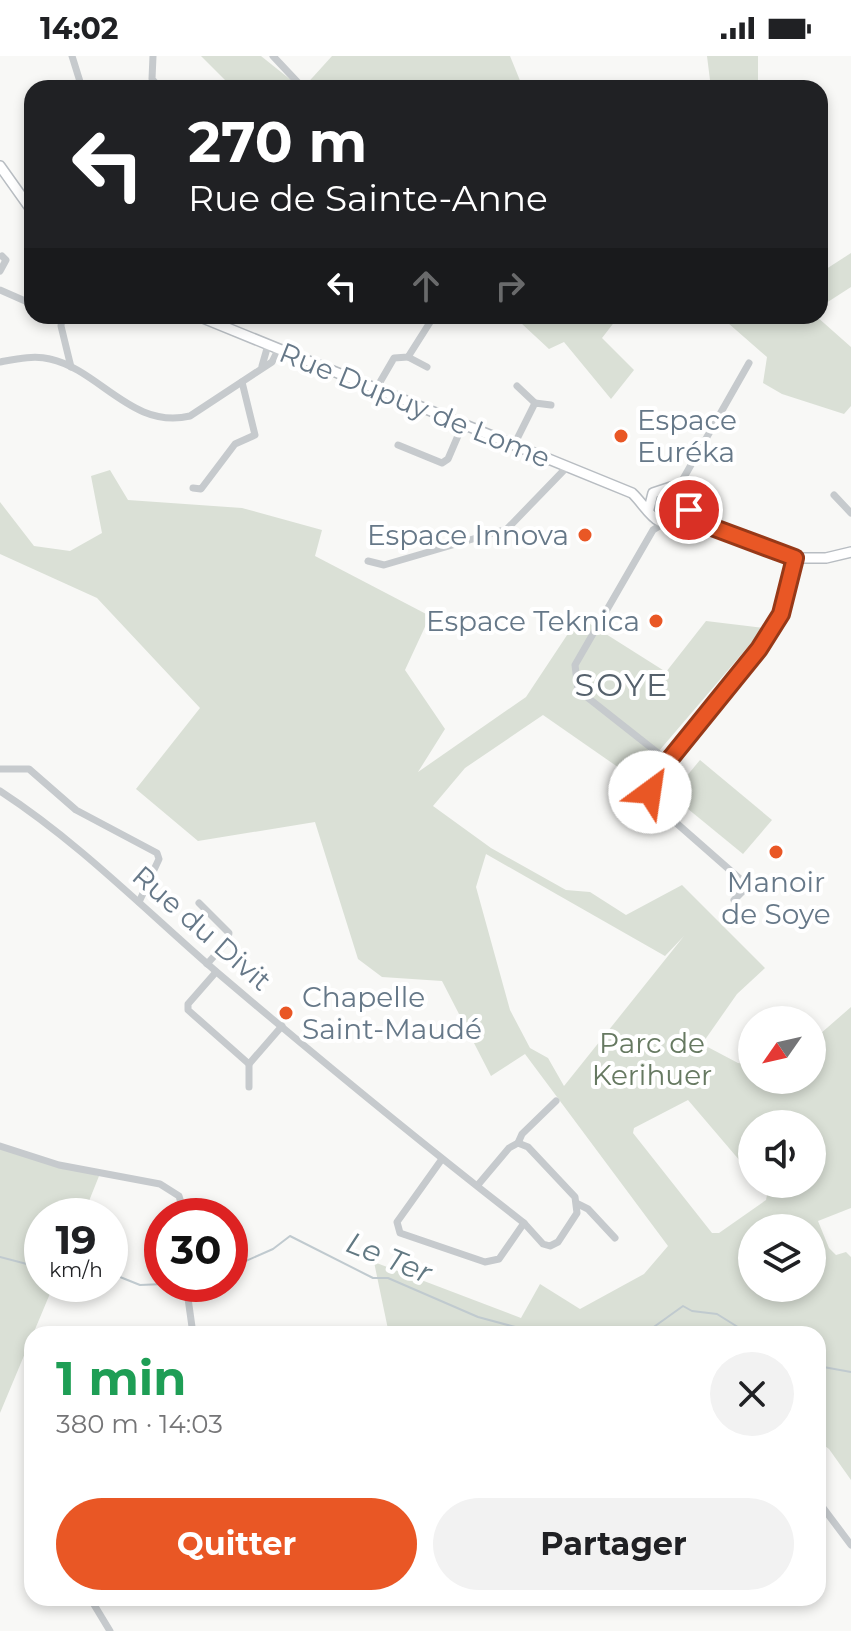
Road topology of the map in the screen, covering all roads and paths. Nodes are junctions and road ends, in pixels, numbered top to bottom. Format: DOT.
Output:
graph roads {
  1 [pos="72,56"];
  2 [pos="153,56"];
  3 [pos="273,56"];
  4 [pos="80,80"];
  5 [pos="153,80"];
  6 [pos="296,80"];
  7 [pos="0,166"];
  8 [pos="24,200"];
  9 [pos="2,256"];
  10 [pos="0,271"];
  11 [pos="0,290"];
  12 [pos="24,300"];
  13 [pos="61,324"];
  14 [pos="217,324"];
  15 [pos="429,324"];
  16 [pos="268,345"];
  17 [pos="278,350"];
  18 [pos="408,357"];
  19 [pos="0,362"];
  20 [pos="749,363"];
  21 [pos="71,367"];
  22 [pos="427,367"];
  23 [pos="261,368"];
  24 [pos="242,382"];
  25 [pos="517,386"];
  26 [pos="376,389"];
  27 [pos="535,403"];
  28 [pos="551,405"];
  29 [pos="463,424"];
  30 [pos="398,445"];
  31 [pos="514,445"];
  32 [pos="567,467"];
  33 [pos="683,479"];
  34 [pos="671,487"];
  35 [pos="193,488"];
  36 [pos="632,493"];
  37 [pos="653,493"];
  38 [pos="681,494"];
  39 [pos="834,495"];
  40 [pos="685,507"];
  41 [pos="651,513"];
  42 [pos="851,513"];
  43 [pos="679,518"];
  44 [pos="664,523"];
  45 [pos="701,523"];
  46 [pos="653,530"];
  47 [pos="851,552"];
  48 [pos="795,558"];
  49 [pos="368,561"];
  50 [pos="668,761"];
  51 [pos="0,769"];
  52 [pos="0,791"];
  53 [pos="734,900"];
  54 [pos="139,902"];
  55 [pos="199,903"];
  56 [pos="207,964"];
  57 [pos="216,972"];
  58 [pos="282,1026"];
  59 [pos="249,1064"];
  60 [pos="249,1087"];
  61 [pos="556,1101"];
  62 [pos="518,1143"];
  63 [pos="0,1146"];
  64 [pos="442,1159"];
  65 [pos="477,1186"];
  66 [pos="179,1198"];
  67 [pos="578,1204"];
  68 [pos="524,1223"];
  69 [pos="615,1238"];
  70 [pos="189,1302"];
  71 [pos="192,1326"];
  72 [pos="826,1512"];
  73 [pos="851,1545"];
  74 [pos="95,1606"];
  75 [pos="110,1631"];
  1 -- 4 [label="street"];
  2 -- 5 [label="street"];
  3 -- 6 [label="street"];
  7 -- 8 [label="street"];
  9 -- 10 [label="street"];
  11 -- 12 [label="street"];
  13 -- 21 [label="street"];
  14 -- 16 [label="street, Rue Dupuy de Lome"];
  15 -- 18 [label="street"];
  16 -- 17 [label="street, Rue Dupuy de Lome"];
  16 -- 23 [label="street"];
  17 -- 23 [label="street"];
  17 -- 26 [label="street, Rue Dupuy de Lome"];
  18 -- 22 [label="street"];
  18 -- 26 [label="street"];
  19 -- 21 [label="street"];
  20 -- 33 [label="street"];
  21 -- 24 [label="street"];
  23 -- 24 [label="street"];
  24 -- 35 [label="street"];
  25 -- 27 [label="street"];
  26 -- 29 [label="street, Rue Dupuy de Lome"];
  27 -- 28 [label="street"];
  27 -- 31 [label="street"];
  29 -- 30 [label="street"];
  29 -- 31 [label="street, Rue Dupuy de Lome"];
  31 -- 32 [label="street, Rue Dupuy de Lome"];
  32 -- 36 [label="street, Rue Dupuy de Lome"];
  32 -- 49 [label="street"];
  33 -- 34 [label="street"];
  33 -- 38 [label="street"];
  34 -- 37 [label="street"];
  34 -- 38 [label="street"];
  36 -- 37 [label="street, Rue Dupuy de Lome"];
  36 -- 41 [label="street, Rue Dupuy de Lome"];
  37 -- 41 [label="street"];
  38 -- 40 [label="street"];
  39 -- 42 [label="street"];
  40 -- 43 [label="street"];
  40 -- 45 [label="street"];
  41 -- 44 [label="street"];
  41 -- 46 [label="street"];
  43 -- 44 [label="street"];
  43 -- 45 [label="street"];
  44 -- 46 [label="street"];
  45 -- 48 [label="street"];
  46 -- 50 [label="street"];
  47 -- 48 [label="street"];
  48 -- 50 [label="street"];
  50 -- 53 [label="street"];
  51 -- 54 [label="street"];
  52 -- 54 [label="street, Rue du Divit"];
  54 -- 56 [label="street, Rue du Divit"];
  55 -- 56 [label="street"];
  56 -- 57 [label="street, Rue du Divit"];
  57 -- 58 [label="street, Rue du Divit"];
  57 -- 59 [label="street"];
  58 -- 59 [label="street"];
  58 -- 64 [label="street, Rue du Divit"];
  59 -- 60 [label="street"];
  61 -- 62 [label="street"];
  62 -- 65 [label="street"];
  62 -- 67 [label="street"];
  63 -- 66 [label="street"];
  64 -- 65 [label="street, Rue du Divit"];
  64 -- 68 [label="street"];
  65 -- 68 [label="street, Rue du Divit"];
  67 -- 68 [label="street, Rue du Divit"];
  67 -- 69 [label="street"];
  70 -- 71 [label="street"];
  72 -- 73 [label="street"];
  74 -- 75 [label="street"];
}
